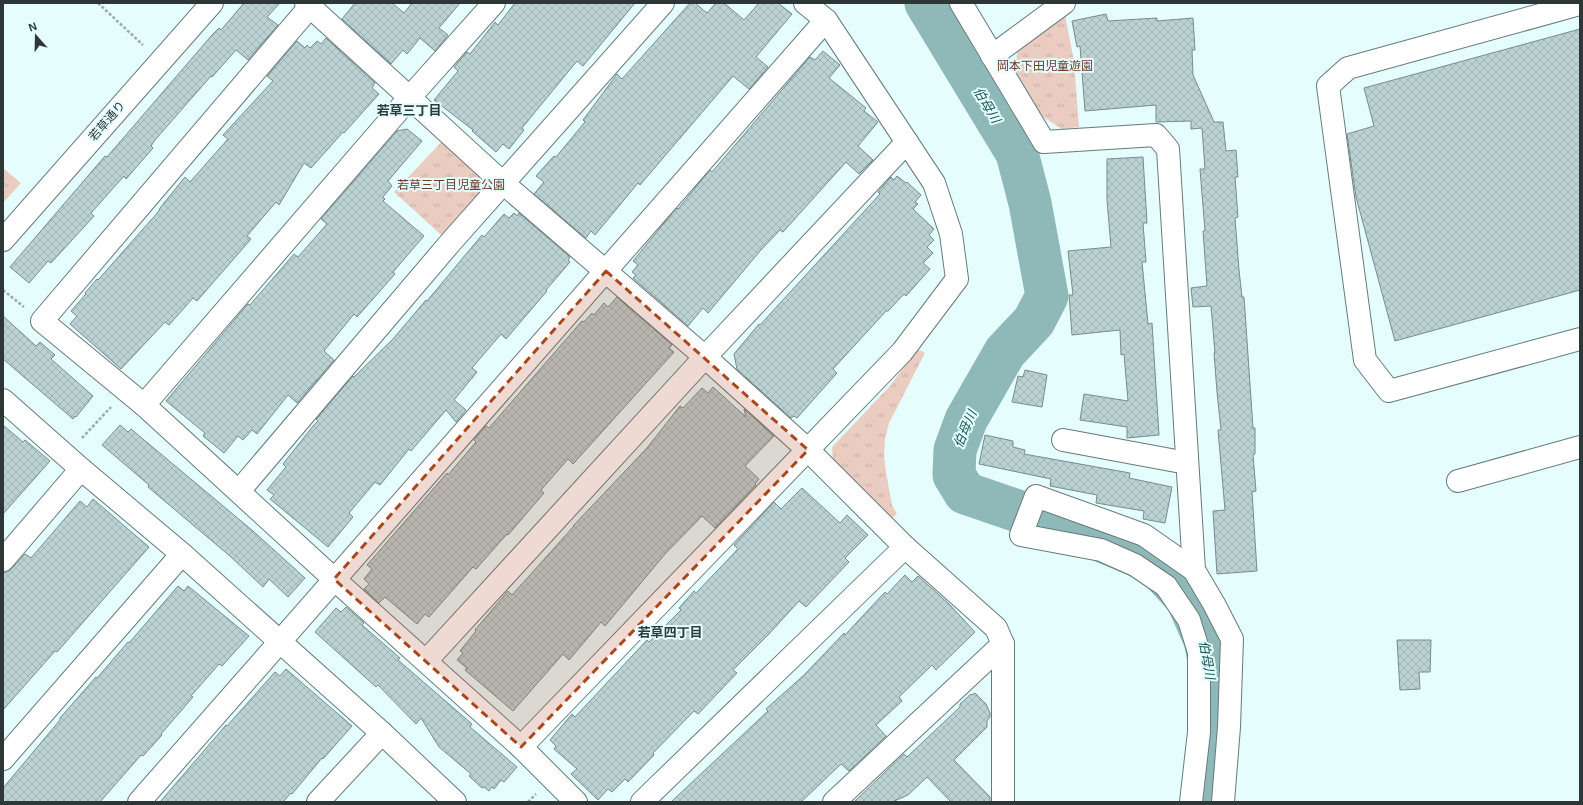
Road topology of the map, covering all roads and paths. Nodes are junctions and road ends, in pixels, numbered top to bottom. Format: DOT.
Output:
graph roads {
  1 [pos="98,3"];
  2 [pos="212,3"];
  3 [pos="494,3"];
  4 [pos="663,3"];
  5 [pos="805,3"];
  6 [pos="961,3"];
  7 [pos="1064,3"];
  8 [pos="310,4"];
  9 [pos="1580,4"];
  10 [pos="826,20"];
  11 [pos="145,47"];
  12 [pos="992,56"];
  13 [pos="410,97"];
  14 [pos="907,142"];
  15 [pos="503,183"];
  16 [pos="3,240"];
  17 [pos="606,270"];
  18 [pos="1580,339"];
  19 [pos="705,357"];
  20 [pos="126,390"];
  21 [pos="3,400"];
  22 [pos="144,405"];
  23 [pos="80,440"];
  24 [pos="1063,440"];
  25 [pos="1580,447"];
  26 [pos="808,450"];
  27 [pos="1187,463"];
  28 [pos="82,469"];
  29 [pos="1458,481"];
  30 [pos="239,491"];
  31 [pos="905,547"];
  32 [pos="182,554"];
  33 [pos="3,560"];
  34 [pos="1194,570"];
  35 [pos="334,579"];
  36 [pos="280,642"];
  37 [pos="1003,644"];
  38 [pos="426,661"];
  39 [pos="382,733"];
  40 [pos="520,747"];
  41 [pos="3,759"];
  42 [pos="139,802"];
  43 [pos="318,802"];
  44 [pos="455,802"];
  45 [pos="576,802"];
  46 [pos="642,802"];
  47 [pos="834,802"];
  48 [pos="1003,802"];
  49 [pos="1191,802"];
  50 [pos="1222,802"];
  1 -- 11 [label="path"];
  2 -- 16 [label="street, 若草通り"];
  3 -- 13 [label="street"];
  4 -- 15 [label="street"];
  5 -- 10 [label="street"];
  6 -- 12 [label="street"];
  7 -- 12 [label="street"];
  8 -- 13 [label="street"];
  8 -- 20 [label="street"];
  9 -- 18 [label="street"];
  10 -- 14 [label="street"];
  10 -- 17 [label="street"];
  12 -- 27 [label="street"];
  13 -- 15 [label="street"];
  13 -- 22 [label="street"];
  14 -- 19 [label="street"];
  14 -- 26 [label="street"];
  15 -- 17 [label="street"];
  15 -- 30 [label="street"];
  17 -- 19 [label="street"];
  17 -- 35 [label="street"];
  19 -- 26 [label="street"];
  19 -- 38 [label="street"];
  20 -- 22 [label="street"];
  20 -- 23 [label="path"];
  21 -- 28 [label="street"];
  22 -- 30 [label="street"];
  24 -- 27 [label="street"];
  25 -- 29 [label="street"];
  26 -- 31 [label="street"];
  26 -- 40 [label="street"];
  27 -- 34 [label="street"];
  28 -- 32 [label="street"];
  28 -- 33 [label="street"];
  30 -- 35 [label="street"];
  31 -- 37 [label="street"];
  31 -- 46 [label="street"];
  32 -- 36 [label="street"];
  32 -- 41 [label="street"];
  34 -- 49 [label="street"];
  34 -- 50 [label="street"];
  35 -- 36 [label="street"];
  35 -- 38 [label="street"];
  36 -- 39 [label="street"];
  36 -- 42 [label="street"];
  37 -- 47 [label="street"];
  37 -- 48 [label="street"];
  38 -- 40 [label="street"];
  39 -- 43 [label="street"];
  39 -- 44 [label="street"];
  40 -- 45 [label="street"];
}
